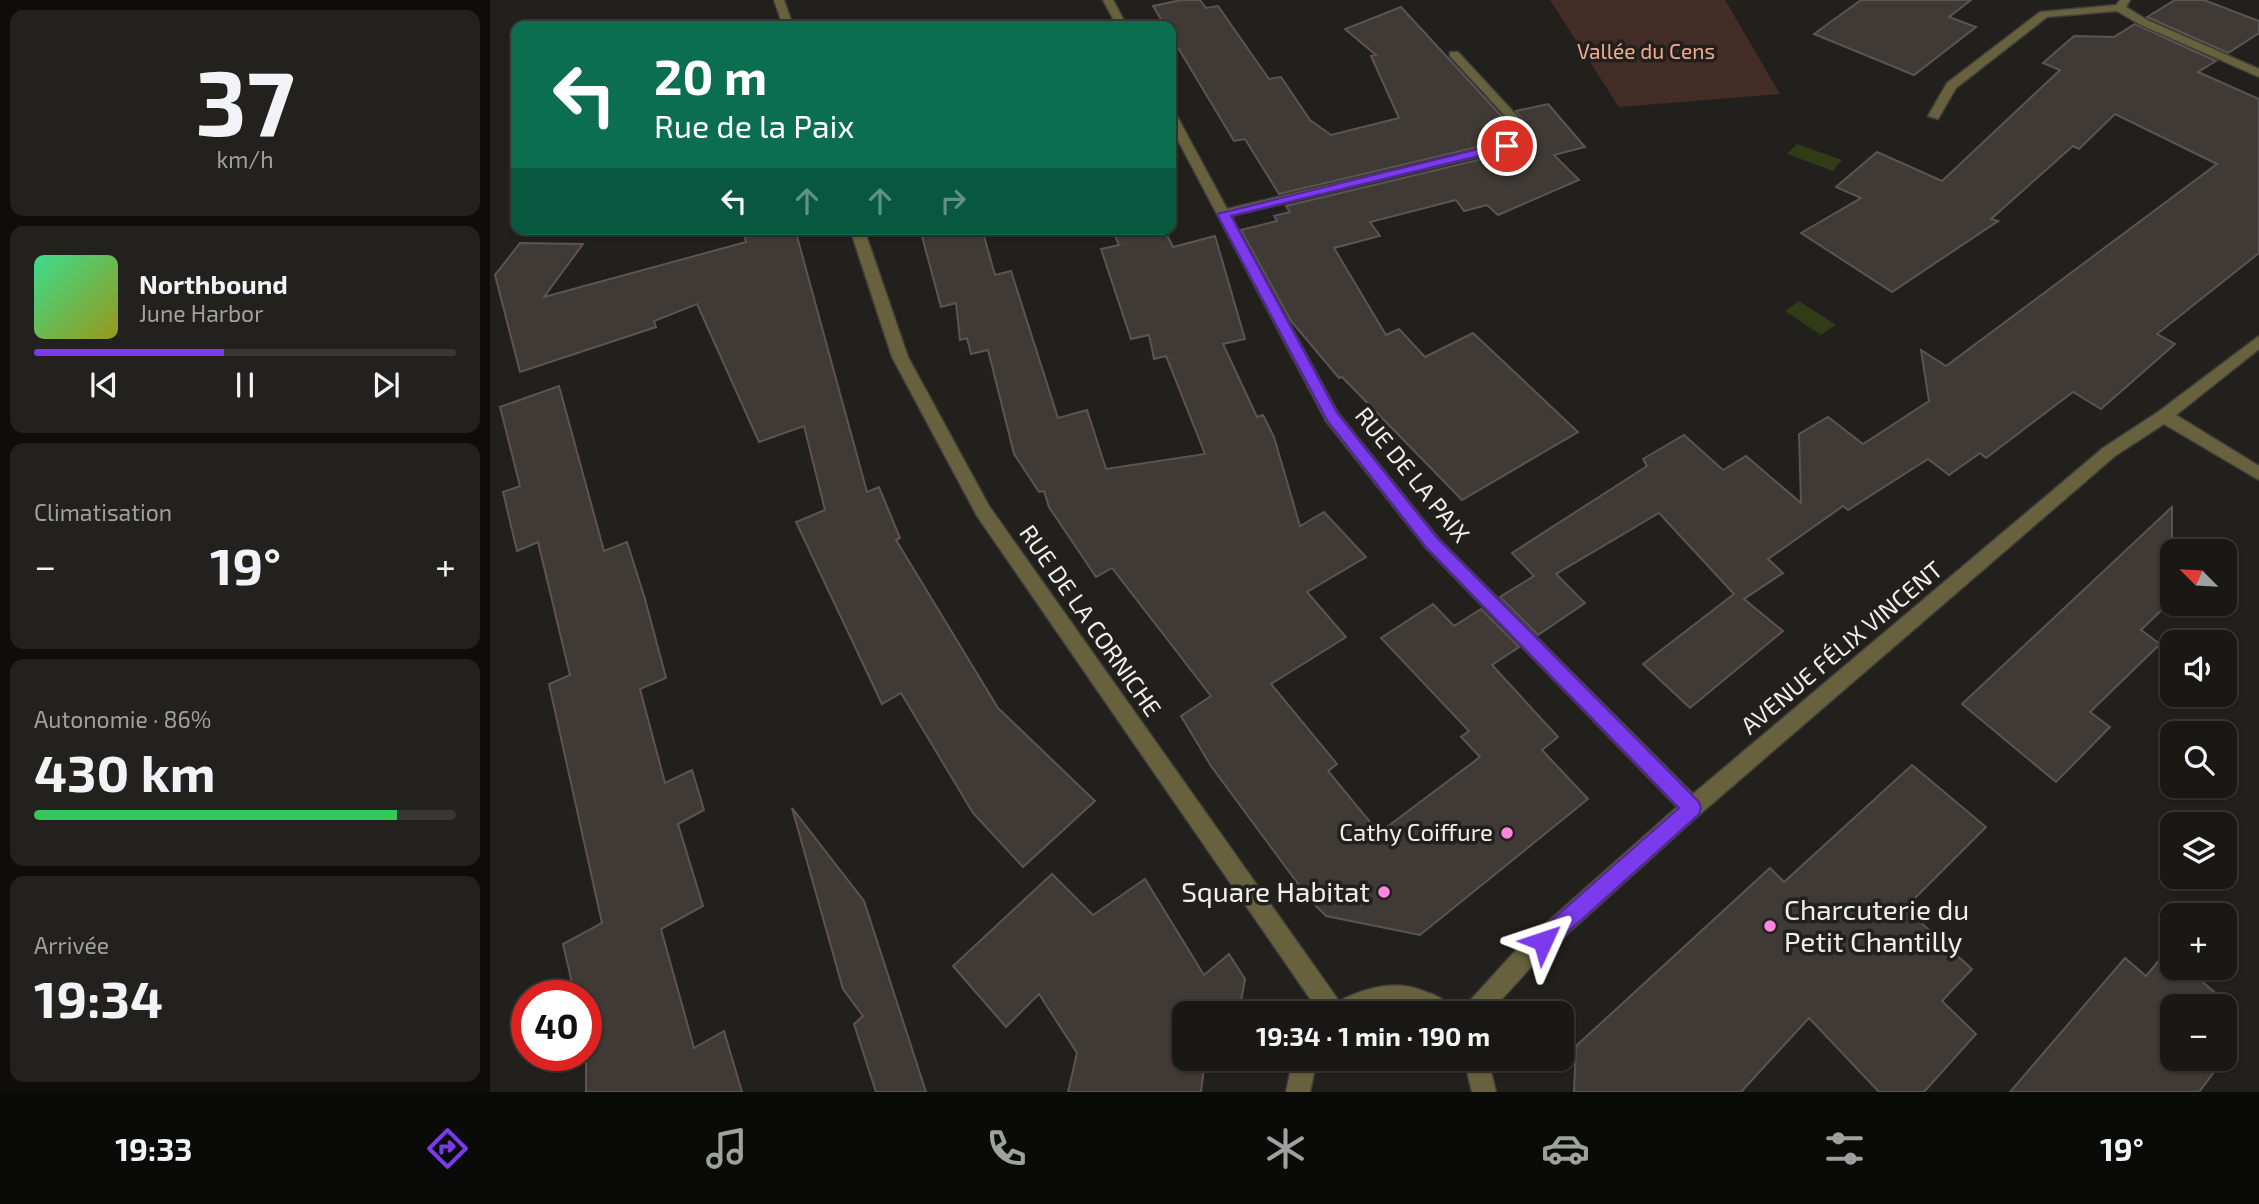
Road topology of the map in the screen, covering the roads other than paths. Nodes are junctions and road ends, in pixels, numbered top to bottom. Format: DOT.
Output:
graph roads {
  1 [pos="779,0"];
  2 [pos="1108,0"];
  3 [pos="2122,4"];
  4 [pos="786,21"];
  5 [pos="1119,21"];
  6 [pos="1454,54"];
  7 [pos="2259,73"];
  8 [pos="1934,116"];
  9 [pos="1176,126"];
  10 [pos="1223,214"];
  11 [pos="859,235"];
  12 [pos="2259,341"];
  13 [pos="2164,416"];
  14 [pos="2259,474"];
  15 [pos="1692,808"];
  16 [pos="1328,1001"];
  17 [pos="1360,1001"];
  18 [pos="1418,1001"];
  19 [pos="1485,1001"];
  20 [pos="1302,1071"];
  21 [pos="1479,1071"];
  22 [pos="1298,1092"];
  23 [pos="1484,1092"];
  1 -- 4 [label="street"];
  2 -- 5 [label="street"];
  3 -- 7 [label="street"];
  3 -- 8 [label="street"];
  6 -- 10 [label="street"];
  9 -- 10 [label="street, RUE DE LA PAIX"];
  10 -- 15 [label="street, RUE DE LA PAIX"];
  11 -- 16 [label="street, RUE DE LA CORNICHE"];
  12 -- 13 [label="street, AVENUE FÉLIX VINCENT"];
  13 -- 14 [label="street"];
  13 -- 15 [label="street, AVENUE FÉLIX VINCENT"];
  15 -- 19 [label="street, AVENUE FÉLIX VINCENT"];
  17 -- 18 [label="street"];
  20 -- 22 [label="street"];
  21 -- 23 [label="street"];
}
